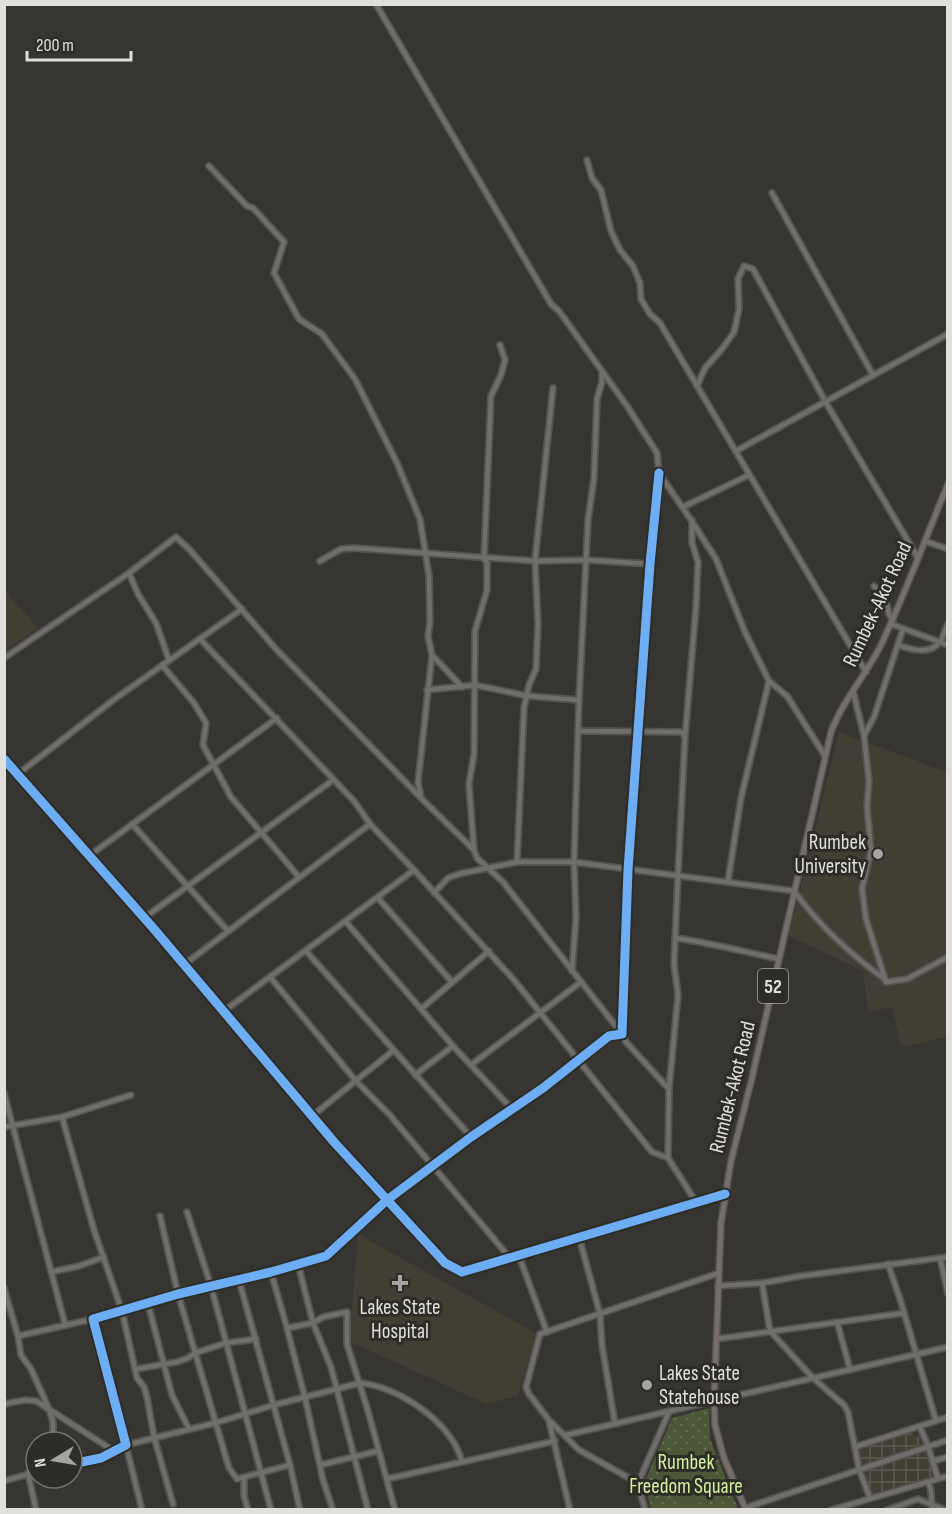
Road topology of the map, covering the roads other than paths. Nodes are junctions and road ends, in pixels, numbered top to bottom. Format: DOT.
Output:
graph roads {
  1 [pos="376,4"];
  2 [pos="587,160"];
  3 [pos="209,166"];
  4 [pos="772,193"];
  5 [pos="948,334"];
  6 [pos="500,345"];
  7 [pos="602,371"];
  8 [pos="873,375"];
  9 [pos="697,386"];
  10 [pos="553,388"];
  11 [pos="825,401"];
  12 [pos="736,452"];
  13 [pos="659,473"];
  14 [pos="749,475"];
  15 [pos="948,484"];
  16 [pos="683,507"];
  17 [pos="692,520"];
  18 [pos="925,541"];
  19 [pos="948,549"];
  20 [pos="425,553"];
  21 [pos="484,558"];
  22 [pos="918,558"];
  23 [pos="586,560"];
  24 [pos="320,561"];
  25 [pos="535,561"];
  26 [pos="650,564"];
  27 [pos="129,573"];
  28 [pos="874,586"];
  29 [pos="242,609"];
  30 [pos="892,622"];
  31 [pos="948,624"];
  32 [pos="903,629"];
  33 [pos="200,639"];
  34 [pos="940,643"];
  35 [pos="898,645"];
  36 [pos="948,645"];
  37 [pos="432,655"];
  38 [pos="4,658"];
  39 [pos="169,660"];
  40 [pos="162,665"];
  41 [pos="866,672"];
  42 [pos="769,681"];
  43 [pos="475,685"];
  44 [pos="462,687"];
  45 [pos="427,690"];
  46 [pos="853,691"];
  47 [pos="528,696"];
  48 [pos="579,700"];
  49 [pos="277,718"];
  50 [pos="578,732"];
  51 [pos="638,732"];
  52 [pos="864,736"];
  53 [pos="686,737"];
  54 [pos="825,756"];
  55 [pos="4,759"];
  56 [pos="212,766"];
  57 [pos="18,774"];
  58 [pos="333,780"];
  59 [pos="422,799"];
  60 [pos="132,824"];
  61 [pos="370,824"];
  62 [pos="262,832"];
  63 [pos="474,850"];
  64 [pos="89,856"];
  65 [pos="518,862"];
  66 [pos="574,862"];
  67 [pos="487,867"];
  68 [pos="414,870"];
  69 [pos="628,870"];
  70 [pos="678,874"];
  71 [pos="299,877"];
  72 [pos="728,881"];
  73 [pos="187,887"];
  74 [pos="795,891"];
  75 [pos="434,893"];
  76 [pos="378,898"];
  77 [pos="144,918"];
  78 [pos="346,922"];
  79 [pos="228,931"];
  80 [pos="676,938"];
  81 [pos="306,951"];
  82 [pos="489,951"];
  83 [pos="948,957"];
  84 [pos="779,959"];
  85 [pos="184,964"];
  86 [pos="572,971"];
  87 [pos="270,977"];
  88 [pos="886,980"];
  89 [pos="452,982"];
  90 [pos="581,982"];
  91 [pos="421,1009"];
  92 [pos="224,1011"];
  93 [pos="541,1012"];
  94 [pos="622,1034"];
  95 [pos="453,1046"];
  96 [pos="394,1050"];
  97 [pos="578,1059"];
  98 [pos="472,1064"];
  99 [pos="415,1075"];
  100 [pos="356,1081"];
  101 [pos="669,1089"];
  102 [pos="4,1094"];
  103 [pos="131,1095"];
  104 [pos="512,1110"];
  105 [pos="312,1116"];
  106 [pos="62,1117"];
  107 [pos="13,1126"];
  108 [pos="4,1127"];
  109 [pos="471,1137"];
  110 [pos="668,1158"];
  111 [pos="431,1167"];
  112 [pos="725,1194"];
  113 [pos="387,1200"];
  114 [pos="696,1202"];
  115 [pos="187,1212"];
  116 [pos="160,1216"];
  117 [pos="579,1237"];
  118 [pos="519,1256"];
  119 [pos="104,1257"];
  120 [pos="948,1257"];
  121 [pos="510,1258"];
  122 [pos="940,1258"];
  123 [pos="298,1264"];
  124 [pos="888,1264"];
  125 [pos="51,1272"];
  126 [pos="271,1272"];
  127 [pos="719,1273"];
  128 [pos="238,1280"];
  129 [pos="762,1283"];
  130 [pos="211,1286"];
  131 [pos="718,1286"];
  132 [pos="4,1288"];
  133 [pos="948,1293"];
  134 [pos="178,1294"];
  135 [pos="148,1304"];
  136 [pos="122,1311"];
  137 [pos="904,1313"];
  138 [pos="600,1314"];
  139 [pos="93,1319"];
  140 [pos="837,1322"];
  141 [pos="313,1323"];
  142 [pos="65,1324"];
  143 [pos="287,1328"];
  144 [pos="770,1331"];
  145 [pos="547,1332"];
  146 [pos="18,1336"];
  147 [pos="256,1339"];
  148 [pos="717,1339"];
  149 [pos="226,1343"];
  150 [pos="948,1347"];
  151 [pos="195,1353"];
  152 [pos="915,1354"];
  153 [pos="164,1364"];
  154 [pos="136,1369"];
  155 [pos="850,1369"];
  156 [pos="813,1378"];
  157 [pos="360,1383"];
  158 [pos="336,1389"];
  159 [pos="305,1398"];
  160 [pos="714,1402"];
  161 [pos="4,1404"];
  162 [pos="274,1405"];
  163 [pos="49,1409"];
  164 [pos="669,1412"];
  165 [pos="245,1413"];
  166 [pos="948,1417"];
  167 [pos="548,1419"];
  168 [pos="936,1421"];
  169 [pos="215,1423"];
  170 [pos="615,1424"];
  171 [pos="920,1426"];
  172 [pos="189,1429"];
  173 [pos="53,1430"];
  174 [pos="566,1435"];
  175 [pos="154,1437"];
  176 [pos="948,1440"];
  177 [pos="555,1441"];
  178 [pos="126,1445"];
  179 [pos="928,1446"];
  180 [pos="855,1447"];
  181 [pos="114,1451"];
  182 [pos="378,1451"];
  183 [pos="353,1457"];
  184 [pos="948,1457"];
  185 [pos="933,1461"];
  186 [pos="84,1462"];
  187 [pos="462,1462"];
  188 [pos="290,1465"];
  189 [pos="320,1465"];
  190 [pos="859,1469"];
  191 [pos="24,1474"];
  192 [pos="260,1474"];
  193 [pos="948,1476"];
  194 [pos="244,1478"];
  195 [pos="387,1479"];
  196 [pos="938,1479"];
  197 [pos="4,1481"];
  198 [pos="928,1482"];
  199 [pos="638,1483"];
  200 [pos="32,1490"];
  201 [pos="870,1498"];
  202 [pos="173,1504"];
  203 [pos="932,1507"];
  204 [pos="36,1509"];
  205 [pos="142,1509"];
  206 [pos="248,1509"];
  207 [pos="271,1509"];
  208 [pos="300,1509"];
  209 [pos="333,1509"];
  210 [pos="368,1509"];
  211 [pos="395,1509"];
  212 [pos="570,1509"];
  213 [pos="645,1509"];
  214 [pos="745,1509"];
  215 [pos="831,1509"];
  216 [pos="888,1509"];
  217 [pos="945,1509"];
  1 -- 7 [label="street"];
  2 -- 9 [label="street"];
  3 -- 20 [label="street"];
  4 -- 8 [label="street"];
  5 -- 8 [label="street"];
  6 -- 21 [label="street"];
  7 -- 13 [label="street"];
  7 -- 23 [label="street"];
  8 -- 11 [label="street"];
  9 -- 11 [label="street"];
  9 -- 12 [label="street"];
  10 -- 25 [label="street"];
  11 -- 12 [label="street"];
  11 -- 22 [label="street"];
  12 -- 14 [label="street"];
  13 -- 16 [label="street"];
  13 -- 26 [label="street"];
  14 -- 16 [label="street"];
  14 -- 41 [label="street"];
  15 -- 18 [label="main road, Rumbek-Akot Road / 52"];
  16 -- 17 [label="street"];
  17 -- 42 [label="street"];
  17 -- 53 [label="street"];
  18 -- 19 [label="street"];
  18 -- 22 [label="main road, Rumbek-Akot Road / 52"];
  20 -- 21 [label="street"];
  20 -- 24 [label="street"];
  20 -- 37 [label="street"];
  21 -- 25 [label="street"];
  21 -- 43 [label="street"];
  22 -- 30 [label="main road, Rumbek-Akot Road / 52"];
  23 -- 25 [label="street"];
  23 -- 26 [label="street"];
  23 -- 48 [label="street"];
  25 -- 47 [label="street"];
  26 -- 51 [label="street"];
  27 -- 29 [label="street"];
  27 -- 38 [label="street"];
  27 -- 39 [label="street"];
  28 -- 30 [label="street"];
  29 -- 33 [label="street"];
  29 -- 59 [label="street"];
  30 -- 32 [label="street"];
  30 -- 41 [label="main road, Rumbek-Akot Road / 52"];
  31 -- 34 [label="street"];
  32 -- 34 [label="street"];
  32 -- 35 [label="street"];
  33 -- 39 [label="street"];
  33 -- 49 [label="street"];
  34 -- 35 [label="street"];
  34 -- 36 [label="street"];
  35 -- 52 [label="street"];
  37 -- 44 [label="street"];
  37 -- 45 [label="street"];
  39 -- 40 [label="street"];
  40 -- 56 [label="street"];
  40 -- 57 [label="street"];
  41 -- 46 [label="main road, Rumbek-Akot Road / 52"];
  42 -- 54 [label="street"];
  42 -- 72 [label="street"];
  43 -- 44 [label="street"];
  43 -- 47 [label="street"];
  43 -- 63 [label="street"];
  44 -- 45 [label="street"];
  45 -- 59 [label="street"];
  46 -- 52 [label="street"];
  46 -- 54 [label="main road, Rumbek-Akot Road / 52"];
  47 -- 48 [label="street"];
  47 -- 65 [label="street"];
  48 -- 50 [label="street"];
  49 -- 56 [label="street"];
  49 -- 58 [label="street"];
  50 -- 51 [label="street"];
  50 -- 66 [label="street"];
  51 -- 53 [label="street"];
  51 -- 69 [label="street"];
  52 -- 88 [label="street"];
  53 -- 70 [label="street"];
  54 -- 74 [label="main road, Rumbek-Akot Road / 52"];
  55 -- 57 [label="street"];
  56 -- 60 [label="street"];
  56 -- 62 [label="street"];
  57 -- 64 [label="street"];
  58 -- 61 [label="street"];
  58 -- 62 [label="street"];
  59 -- 63 [label="street"];
  60 -- 64 [label="street"];
  60 -- 73 [label="street"];
  61 -- 68 [label="street"];
  61 -- 71 [label="street"];
  62 -- 71 [label="street"];
  62 -- 73 [label="street"];
  63 -- 67 [label="street"];
  64 -- 77 [label="street"];
  65 -- 66 [label="street"];
  65 -- 67 [label="street"];
  66 -- 69 [label="street"];
  66 -- 86 [label="street"];
  67 -- 75 [label="street"];
  67 -- 86 [label="street"];
  68 -- 75 [label="street"];
  68 -- 76 [label="street"];
  69 -- 70 [label="street"];
  69 -- 94 [label="street"];
  70 -- 72 [label="street"];
  70 -- 80 [label="street"];
  71 -- 79 [label="street"];
  72 -- 74 [label="street"];
  73 -- 77 [label="street"];
  73 -- 79 [label="street"];
  74 -- 84 [label="main road, Rumbek-Akot Road / 52"];
  74 -- 88 [label="street"];
  75 -- 82 [label="street"];
  76 -- 78 [label="street"];
  76 -- 89 [label="street"];
  77 -- 85 [label="street"];
  78 -- 81 [label="street"];
  78 -- 91 [label="street"];
  79 -- 85 [label="street"];
  80 -- 84 [label="street"];
  80 -- 101 [label="street"];
  81 -- 87 [label="street"];
  81 -- 96 [label="street"];
  82 -- 89 [label="street"];
  82 -- 93 [label="street"];
  83 -- 88 [label="street"];
  84 -- 112 [label="main road, Rumbek-Akot Road / 52"];
  85 -- 92 [label="street"];
  86 -- 90 [label="street"];
  87 -- 92 [label="street"];
  87 -- 100 [label="street"];
  89 -- 91 [label="street"];
  90 -- 93 [label="street"];
  90 -- 94 [label="street"];
  91 -- 95 [label="street"];
  92 -- 105 [label="street"];
  93 -- 97 [label="street"];
  93 -- 98 [label="street"];
  94 -- 97 [label="street"];
  94 -- 101 [label="street"];
  95 -- 98 [label="street"];
  95 -- 99 [label="street"];
  96 -- 99 [label="street"];
  96 -- 100 [label="street"];
  97 -- 104 [label="street"];
  97 -- 110 [label="street"];
  98 -- 104 [label="street"];
  99 -- 109 [label="street"];
  100 -- 105 [label="street"];
  100 -- 111 [label="street"];
  101 -- 110 [label="street"];
  102 -- 107 [label="street"];
  103 -- 106 [label="street"];
  104 -- 109 [label="street"];
  105 -- 113 [label="street"];
  106 -- 107 [label="street"];
  106 -- 119 [label="street"];
  107 -- 108 [label="street"];
  107 -- 125 [label="street"];
  109 -- 111 [label="street"];
  110 -- 114 [label="street"];
  111 -- 113 [label="street"];
  111 -- 121 [label="street"];
  112 -- 114 [label="street"];
  112 -- 127 [label="main road, Rumbek-Akot Road / 52"];
  113 -- 121 [label="street"];
  113 -- 123 [label="street"];
  114 -- 117 [label="street"];
  115 -- 130 [label="street"];
  116 -- 134 [label="street"];
  117 -- 118 [label="street"];
  117 -- 138 [label="street"];
  118 -- 121 [label="street"];
  118 -- 145 [label="street"];
  119 -- 125 [label="street"];
  119 -- 136 [label="street"];
  120 -- 122 [label="street"];
  122 -- 124 [label="street"];
  122 -- 133 [label="street"];
  123 -- 126 [label="street"];
  123 -- 141 [label="street"];
  124 -- 129 [label="street"];
  124 -- 137 [label="street"];
  125 -- 142 [label="street"];
  126 -- 128 [label="street"];
  126 -- 143 [label="street"];
  127 -- 131 [label="main road, Rumbek-Akot Road / 52"];
  127 -- 138 [label="street"];
  128 -- 130 [label="street"];
  128 -- 147 [label="street"];
  129 -- 131 [label="street"];
  129 -- 144 [label="street"];
  130 -- 134 [label="street"];
  130 -- 149 [label="street"];
  131 -- 148 [label="main road, Rumbek-Akot Road / 52"];
  132 -- 146 [label="street"];
  134 -- 135 [label="street"];
  134 -- 151 [label="street"];
  135 -- 136 [label="street"];
  135 -- 153 [label="street"];
  136 -- 139 [label="street"];
  136 -- 154 [label="street"];
  137 -- 140 [label="street"];
  137 -- 152 [label="street"];
  138 -- 145 [label="street"];
  138 -- 170 [label="street"];
  139 -- 142 [label="street"];
  139 -- 178 [label="street"];
  140 -- 144 [label="street"];
  140 -- 155 [label="street"];
  141 -- 143 [label="street"];
  141 -- 157 [label="street"];
  141 -- 158 [label="street"];
  142 -- 146 [label="street"];
  143 -- 159 [label="street"];
  144 -- 148 [label="street"];
  144 -- 156 [label="street"];
  145 -- 167 [label="street"];
  146 -- 163 [label="street"];
  147 -- 149 [label="street"];
  147 -- 162 [label="street"];
  148 -- 160 [label="main road, Rumbek-Akot Road / 52"];
  149 -- 151 [label="street"];
  149 -- 165 [label="street"];
  150 -- 152 [label="street"];
  151 -- 153 [label="street"];
  151 -- 169 [label="street"];
  152 -- 155 [label="street"];
  152 -- 168 [label="street"];
  153 -- 154 [label="street"];
  153 -- 172 [label="street"];
  154 -- 175 [label="street"];
  155 -- 156 [label="street"];
  156 -- 160 [label="street"];
  156 -- 180 [label="street"];
  157 -- 158 [label="street"];
  157 -- 182 [label="street"];
  157 -- 187 [label="street"];
  158 -- 159 [label="street"];
  158 -- 183 [label="street"];
  159 -- 162 [label="street"];
  159 -- 189 [label="street"];
  160 -- 164 [label="street"];
  160 -- 214 [label="main road, Rumbek-Akot Road / 52"];
  161 -- 163 [label="street"];
  162 -- 165 [label="street"];
  162 -- 188 [label="street"];
  163 -- 173 [label="street"];
  163 -- 181 [label="street"];
  164 -- 170 [label="street"];
  164 -- 199 [label="street"];
  165 -- 169 [label="street"];
  165 -- 192 [label="street"];
  166 -- 168 [label="street"];
  167 -- 174 [label="street"];
  167 -- 177 [label="street"];
  168 -- 171 [label="street"];
  169 -- 172 [label="street"];
  169 -- 194 [label="street"];
  170 -- 174 [label="street"];
  171 -- 179 [label="street"];
  171 -- 180 [label="street"];
  172 -- 175 [label="street"];
  174 -- 199 [label="street"];
  175 -- 178 [label="street"];
  175 -- 202 [label="street"];
  176 -- 179 [label="street"];
  177 -- 187 [label="street"];
  177 -- 212 [label="street"];
  178 -- 181 [label="street"];
  178 -- 205 [label="street"];
  179 -- 185 [label="street"];
  179 -- 190 [label="street"];
  180 -- 190 [label="street"];
  181 -- 186 [label="street"];
  182 -- 183 [label="street"];
  182 -- 195 [label="street"];
  183 -- 189 [label="street"];
  183 -- 210 [label="street"];
  184 -- 185 [label="street"];
  185 -- 196 [label="street"];
  187 -- 195 [label="street"];
  188 -- 192 [label="street"];
  188 -- 208 [label="street"];
  189 -- 209 [label="street"];
  190 -- 201 [label="street"];
  190 -- 214 [label="street"];
  191 -- 197 [label="street"];
  192 -- 194 [label="street"];
  192 -- 207 [label="street"];
  193 -- 196 [label="street"];
  194 -- 206 [label="street"];
  195 -- 211 [label="street"];
  196 -- 198 [label="street"];
  198 -- 201 [label="street"];
  198 -- 203 [label="street"];
  199 -- 213 [label="street"];
  200 -- 204 [label="street"];
  201 -- 215 [label="street"];
  203 -- 216 [label="street"];
  203 -- 217 [label="street"];
}
